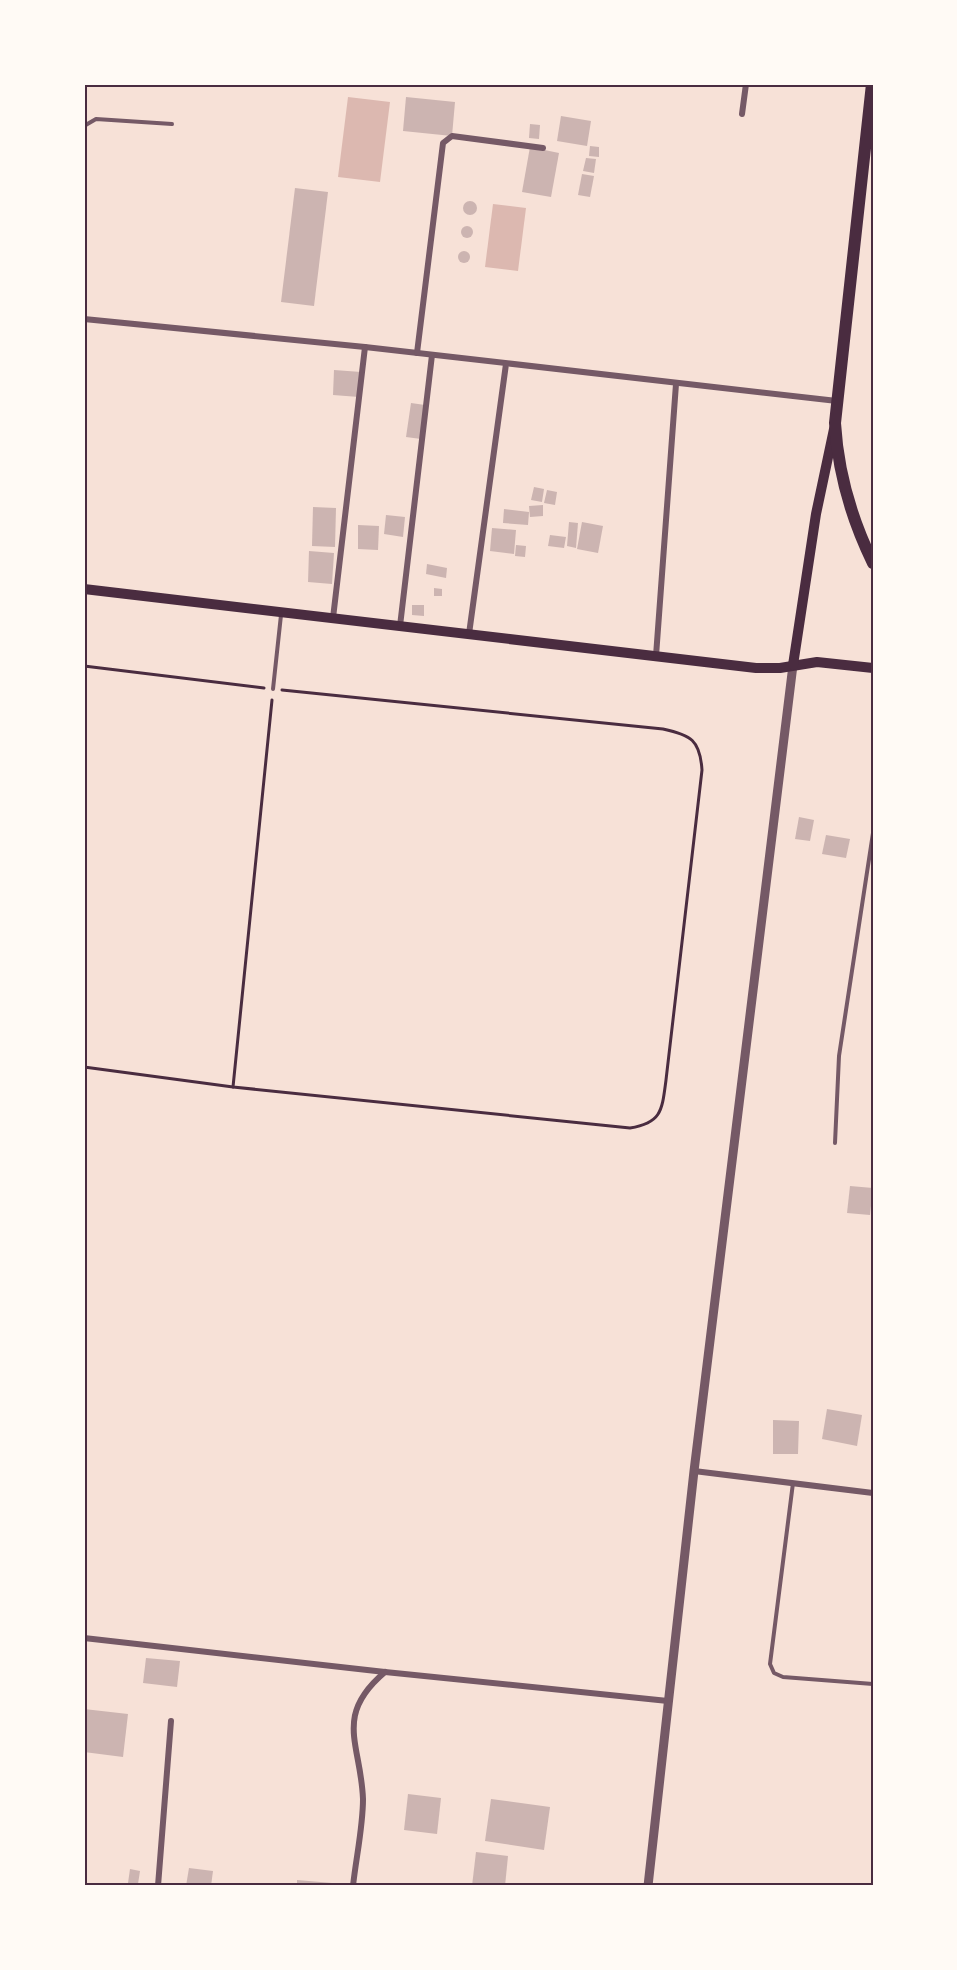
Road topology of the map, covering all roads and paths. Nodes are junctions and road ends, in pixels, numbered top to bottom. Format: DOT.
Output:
graph roads {
  1 [pos="746,84"];
  2 [pos="872,87"];
  3 [pos="742,114"];
  4 [pos="172,124"];
  5 [pos="84,126"];
  6 [pos="543,148"];
  7 [pos="84,319"];
  8 [pos="365,347"];
  9 [pos="417,353"];
  10 [pos="432,355"];
  11 [pos="506,364"];
  12 [pos="676,384"];
  13 [pos="837,401"];
  14 [pos="836,423"];
  15 [pos="873,563"];
  16 [pos="84,589"];
  17 [pos="281,612"];
  18 [pos="333,618"];
  19 [pos="400,626"];
  20 [pos="469,634"];
  21 [pos="656,656"];
  22 [pos="84,666"];
  23 [pos="793,666"];
  24 [pos="873,668"];
  25 [pos="273,689"];
  26 [pos="873,833"];
  27 [pos="84,1067"];
  28 [pos="233,1087"];
  29 [pos="834,1143"];
  30 [pos="694,1471"];
  31 [pos="793,1483"];
  32 [pos="873,1493"];
  33 [pos="84,1638"];
  34 [pos="385,1672"];
  35 [pos="873,1684"];
  36 [pos="668,1701"];
  37 [pos="171,1721"];
  38 [pos="158,1886"];
  39 [pos="353,1886"];
  40 [pos="648,1886"];
  1 -- 3 [label="street"];
  2 -- 13 [label="highway"];
  4 -- 5 [label="lane"];
  6 -- 9 [label="street"];
  7 -- 8 [label="street"];
  8 -- 9 [label="street"];
  8 -- 18 [label="street"];
  9 -- 10 [label="street"];
  10 -- 11 [label="street"];
  10 -- 19 [label="street"];
  11 -- 12 [label="street"];
  11 -- 20 [label="street"];
  12 -- 13 [label="street"];
  12 -- 21 [label="street"];
  13 -- 14 [label="highway"];
  14 -- 15 [label="highway"];
  14 -- 23 [label="main road"];
  16 -- 17 [label="main road"];
  17 -- 18 [label="main road"];
  17 -- 25 [label="lane"];
  18 -- 19 [label="main road"];
  19 -- 20 [label="main road"];
  20 -- 21 [label="main road"];
  21 -- 23 [label="main road"];
  22 -- 25 [label="path"];
  23 -- 24 [label="main road"];
  23 -- 30 [label="street"];
  25 -- 28 [label="path"];
  25 -- 28 [label="path"];
  26 -- 29 [label="lane"];
  27 -- 28 [label="path"];
  30 -- 31 [label="street"];
  30 -- 36 [label="street"];
  31 -- 32 [label="street"];
  31 -- 35 [label="lane"];
  33 -- 34 [label="street"];
  34 -- 36 [label="street"];
  34 -- 39 [label="street"];
  36 -- 40 [label="street"];
  37 -- 38 [label="street"];
}
